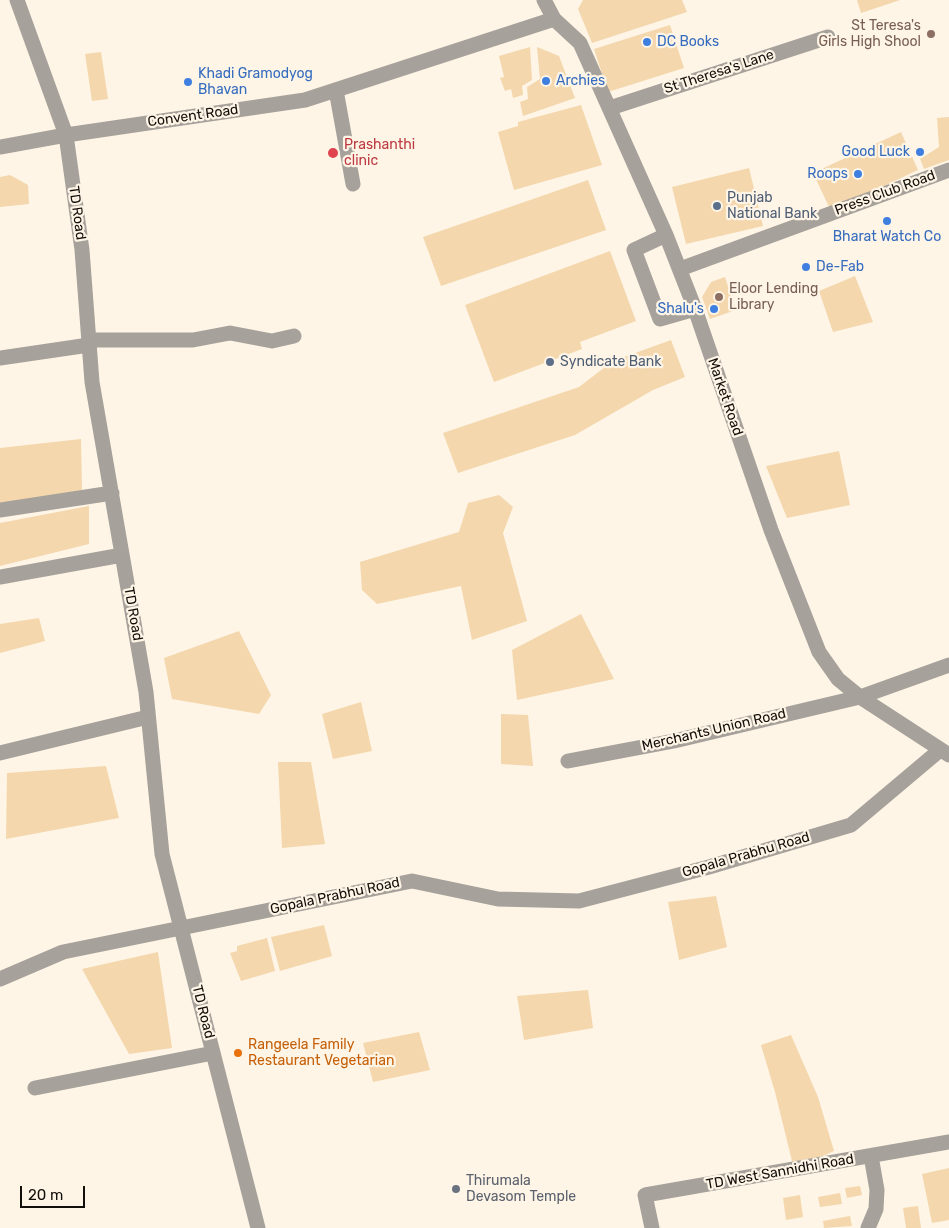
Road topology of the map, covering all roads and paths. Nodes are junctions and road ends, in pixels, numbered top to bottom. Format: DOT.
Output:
graph roads {
  1 [pos="17,0"];
  2 [pos="544,0"];
  3 [pos="554,19"];
  4 [pos="828,37"];
  5 [pos="336,90"];
  6 [pos="610,108"];
  7 [pos="66,135"];
  8 [pos="0,147"];
  9 [pos="949,170"];
  10 [pos="353,184"];
  11 [pos="666,235"];
  12 [pos="680,269"];
  13 [pos="695,309"];
  14 [pos="294,336"];
  15 [pos="89,343"];
  16 [pos="0,358"];
  17 [pos="112,493"];
  18 [pos="0,510"];
  19 [pos="122,555"];
  20 [pos="0,577"];
  21 [pos="949,665"];
  22 [pos="860,697"];
  23 [pos="148,717"];
  24 [pos="945,752"];
  25 [pos="0,753"];
  26 [pos="568,762"];
  27 [pos="181,927"];
  28 [pos="0,979"];
  29 [pos="213,1054"];
  30 [pos="34,1088"];
  31 [pos="949,1142"];
  32 [pos="872,1156"];
  33 [pos="258,1228"];
  34 [pos="652,1228"];
  35 [pos="868,1228"];
  1 -- 7 [label="street, TD Road"];
  2 -- 3 [label="street, Market Road"];
  3 -- 5 [label="street, Convent Road"];
  3 -- 6 [label="street, Market Road"];
  4 -- 6 [label="street, St Theresa's Lane"];
  5 -- 7 [label="street, Convent Road"];
  5 -- 10 [label="street"];
  6 -- 11 [label="street, Market Road"];
  7 -- 8 [label="street, Convent Road"];
  7 -- 15 [label="street, TD Road"];
  9 -- 12 [label="street, Press Club Road"];
  11 -- 12 [label="street, Market Road"];
  11 -- 13 [label="street"];
  12 -- 13 [label="street, Market Road"];
  13 -- 22 [label="street, Market Road"];
  14 -- 15 [label="street"];
  15 -- 16 [label="street"];
  15 -- 17 [label="street, TD Road"];
  17 -- 18 [label="street"];
  17 -- 19 [label="street, TD Road"];
  19 -- 20 [label="street"];
  19 -- 23 [label="street, TD Road"];
  21 -- 22 [label="street, Merchants Union Road"];
  22 -- 24 [label="street, Market Road"];
  22 -- 26 [label="street, Merchants Union Road"];
  23 -- 25 [label="street"];
  23 -- 27 [label="street, TD Road"];
  24 -- 27 [label="street, Gopala Prabhu Road"];
  27 -- 28 [label="street, Gopala Prabhu Road"];
  27 -- 29 [label="street, TD Road"];
  29 -- 30 [label="street"];
  29 -- 33 [label="street, TD Road"];
  31 -- 32 [label="street, TD West Sannidhi Road"];
  32 -- 34 [label="street, TD West Sannidhi Road"];
  32 -- 35 [label="street"];
}
